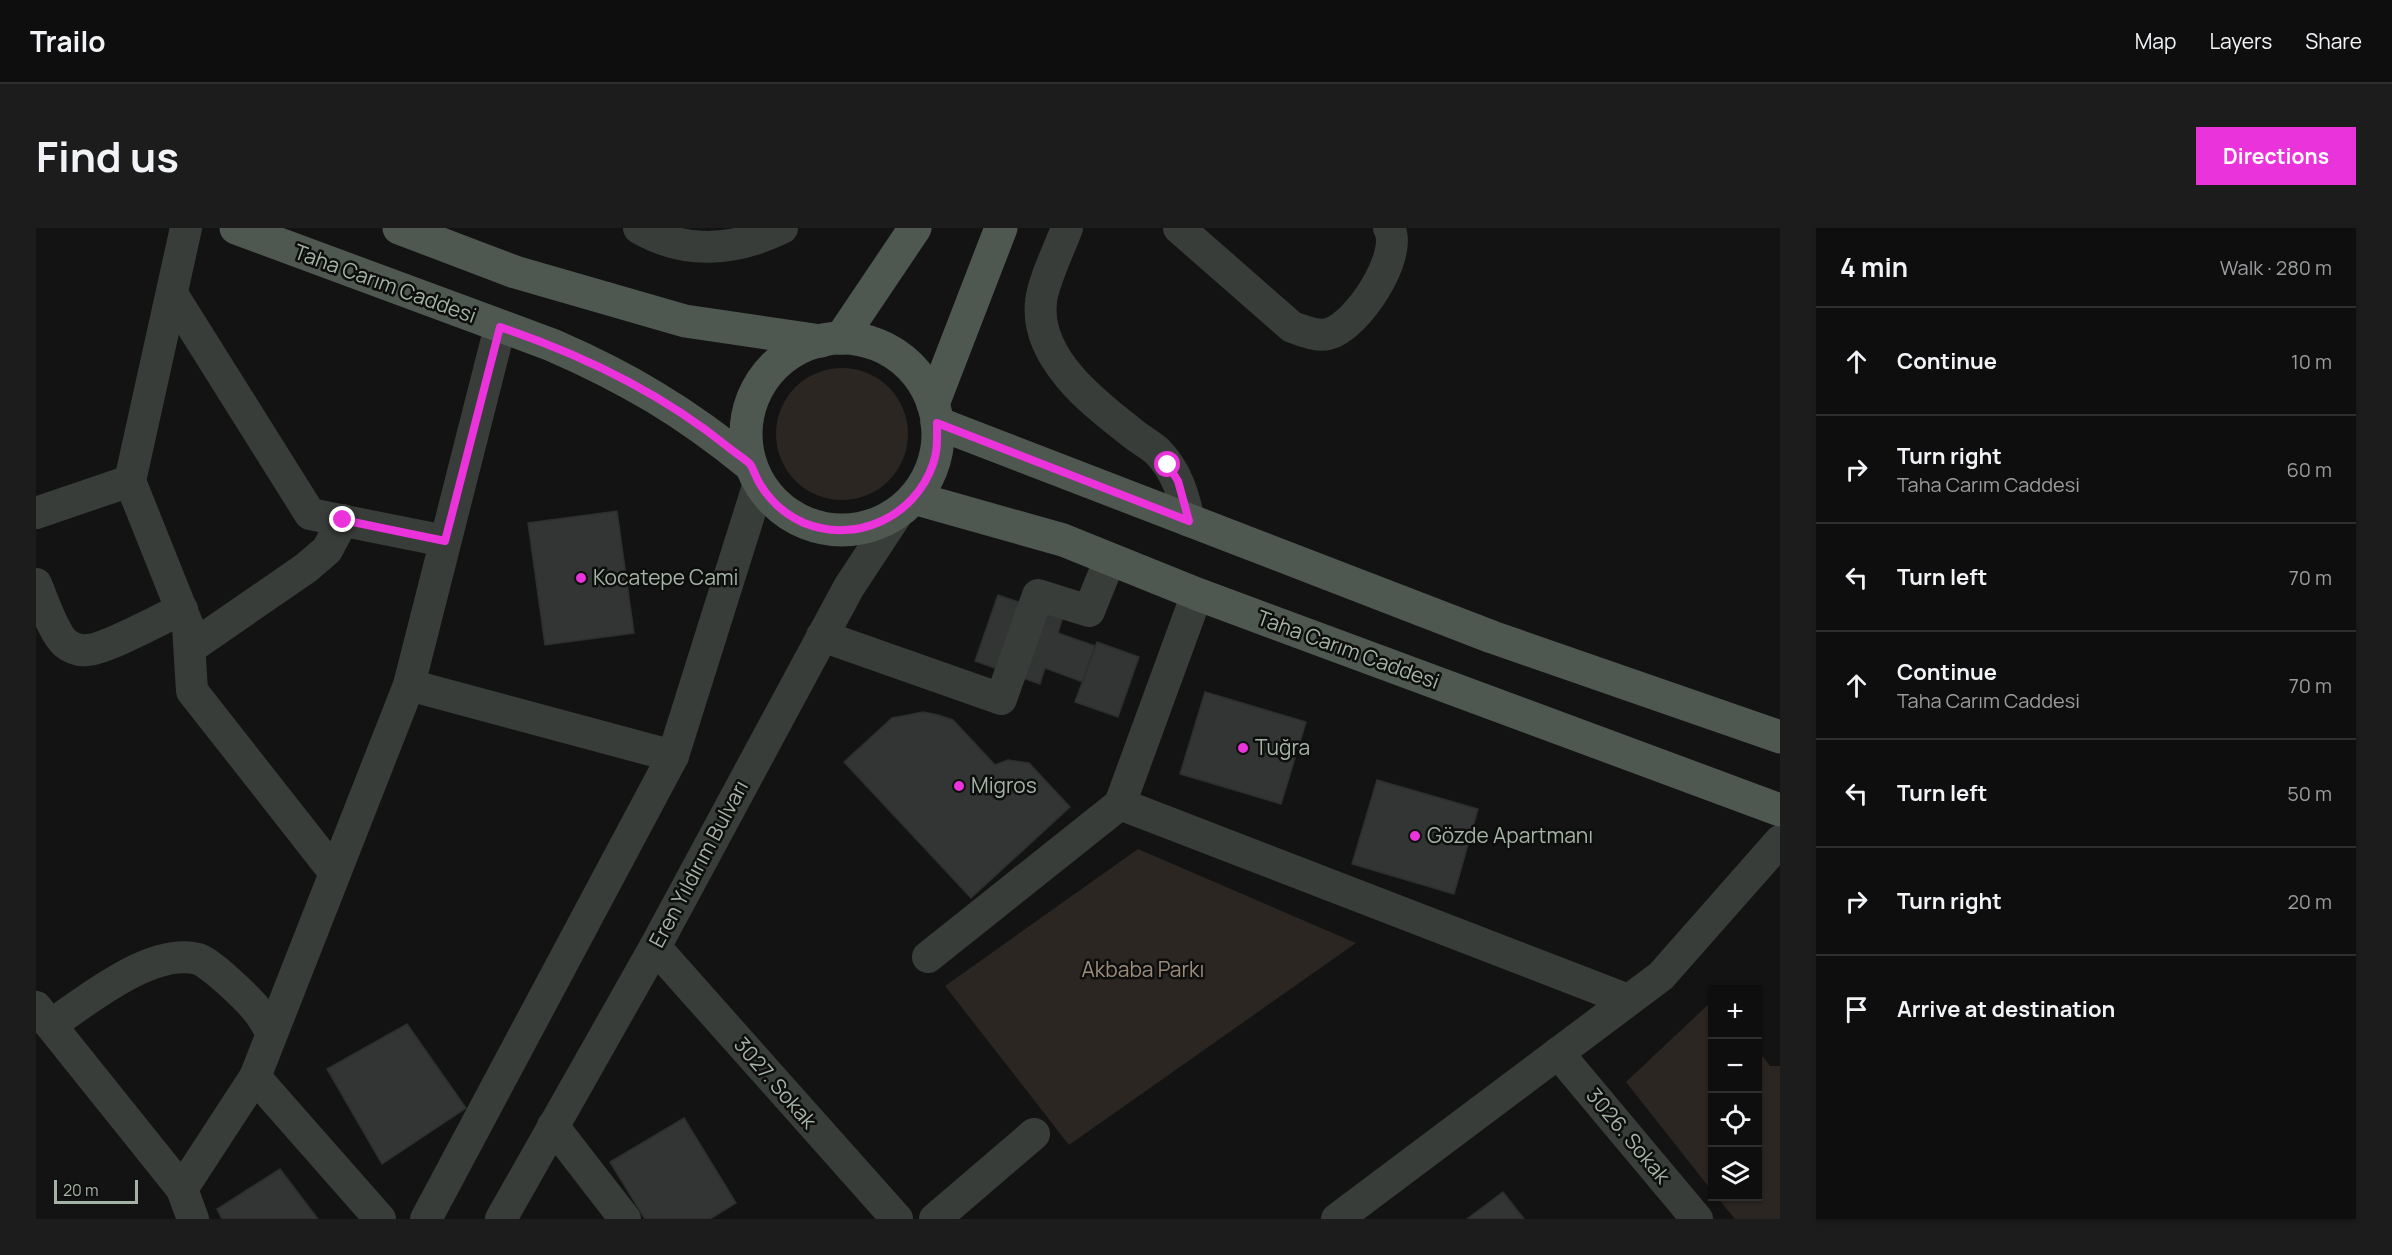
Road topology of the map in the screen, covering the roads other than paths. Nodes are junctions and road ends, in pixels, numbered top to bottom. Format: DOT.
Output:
graph roads {
  1 [pos="186,228"];
  2 [pos="236,228"];
  3 [pos="399,228"];
  4 [pos="639,228"];
  5 [pos="782,228"];
  6 [pos="915,228"];
  7 [pos="1001,228"];
  8 [pos="1066,228"];
  9 [pos="1179,228"];
  10 [pos="1389,228"];
  11 [pos="172,294"];
  12 [pos="500,327"];
  13 [pos="831,340"];
  14 [pos="935,413"];
  15 [pos="755,474"];
  16 [pos="130,481"];
  17 [pos="907,505"];
  18 [pos="36,513"];
  19 [pos="343,520"];
  20 [pos="1189,521"];
  21 [pos="445,541"];
  22 [pos="1110,559"];
  23 [pos="36,584"];
  24 [pos="1197,594"];
  25 [pos="182,609"];
  26 [pos="822,636"];
  27 [pos="190,648"];
  28 [pos="409,685"];
  29 [pos="1780,737"];
  30 [pos="673,756"];
  31 [pos="1120,804"];
  32 [pos="1780,810"];
  33 [pos="1780,841"];
  34 [pos="335,873"];
  35 [pos="655,947"];
  36 [pos="928,957"];
  37 [pos="1628,1000"];
  38 [pos="44,1016"];
  39 [pos="272,1033"];
  40 [pos="1558,1053"];
  41 [pos="255,1077"];
  42 [pos="553,1126"];
  43 [pos="1034,1134"];
  44 [pos="182,1189"];
  45 [pos="193,1219"];
  46 [pos="380,1219"];
  47 [pos="426,1219"];
  48 [pos="501,1219"];
  49 [pos="625,1219"];
  50 [pos="897,1219"];
  51 [pos="935,1219"];
  52 [pos="1337,1219"];
  53 [pos="1697,1219"];
  1 -- 11 [label="street"];
  2 -- 12 [label="main road, Taha Carım Caddesi"];
  3 -- 13 [label="main road"];
  4 -- 5 [label="street"];
  6 -- 13 [label="main road"];
  7 -- 14 [label="main road"];
  8 -- 20 [label="street"];
  9 -- 10 [label="street"];
  11 -- 16 [label="street"];
  11 -- 19 [label="street"];
  12 -- 15 [label="main road, Taha Carım Caddesi"];
  12 -- 21 [label="street"];
  13 -- 14 [label="main road"];
  13 -- 15 [label="main road"];
  14 -- 17 [label="main road"];
  14 -- 20 [label="main road"];
  15 -- 17 [label="main road"];
  15 -- 30 [label="street"];
  16 -- 18 [label="street"];
  16 -- 25 [label="street"];
  17 -- 22 [label="main road, Taha Carım Caddesi"];
  17 -- 26 [label="street, Eren Yıldırım Bulvarı"];
  19 -- 21 [label="street"];
  19 -- 27 [label="street"];
  20 -- 29 [label="main road"];
  21 -- 28 [label="street"];
  22 -- 24 [label="main road, Taha Carım Caddesi"];
  22 -- 26 [label="street"];
  23 -- 25 [label="street"];
  24 -- 31 [label="street"];
  24 -- 32 [label="main road, Taha Carım Caddesi"];
  25 -- 27 [label="street"];
  26 -- 35 [label="street, Eren Yıldırım Bulvarı"];
  27 -- 34 [label="street"];
  28 -- 30 [label="street"];
  28 -- 34 [label="street"];
  30 -- 47 [label="street"];
  31 -- 36 [label="street"];
  31 -- 37 [label="street"];
  33 -- 37 [label="street"];
  34 -- 39 [label="street"];
  35 -- 42 [label="street, Eren Yıldırım Bulvarı"];
  35 -- 50 [label="street, 3027. Sokak"];
  37 -- 40 [label="street"];
  38 -- 39 [label="street"];
  38 -- 44 [label="street"];
  39 -- 41 [label="street"];
  40 -- 52 [label="street"];
  40 -- 53 [label="street, 3026. Sokak"];
  41 -- 44 [label="street"];
  41 -- 46 [label="street"];
  42 -- 48 [label="street, Eren Yıldırım Bulvarı"];
  42 -- 49 [label="street"];
  43 -- 51 [label="street"];
  44 -- 45 [label="street"];
}
